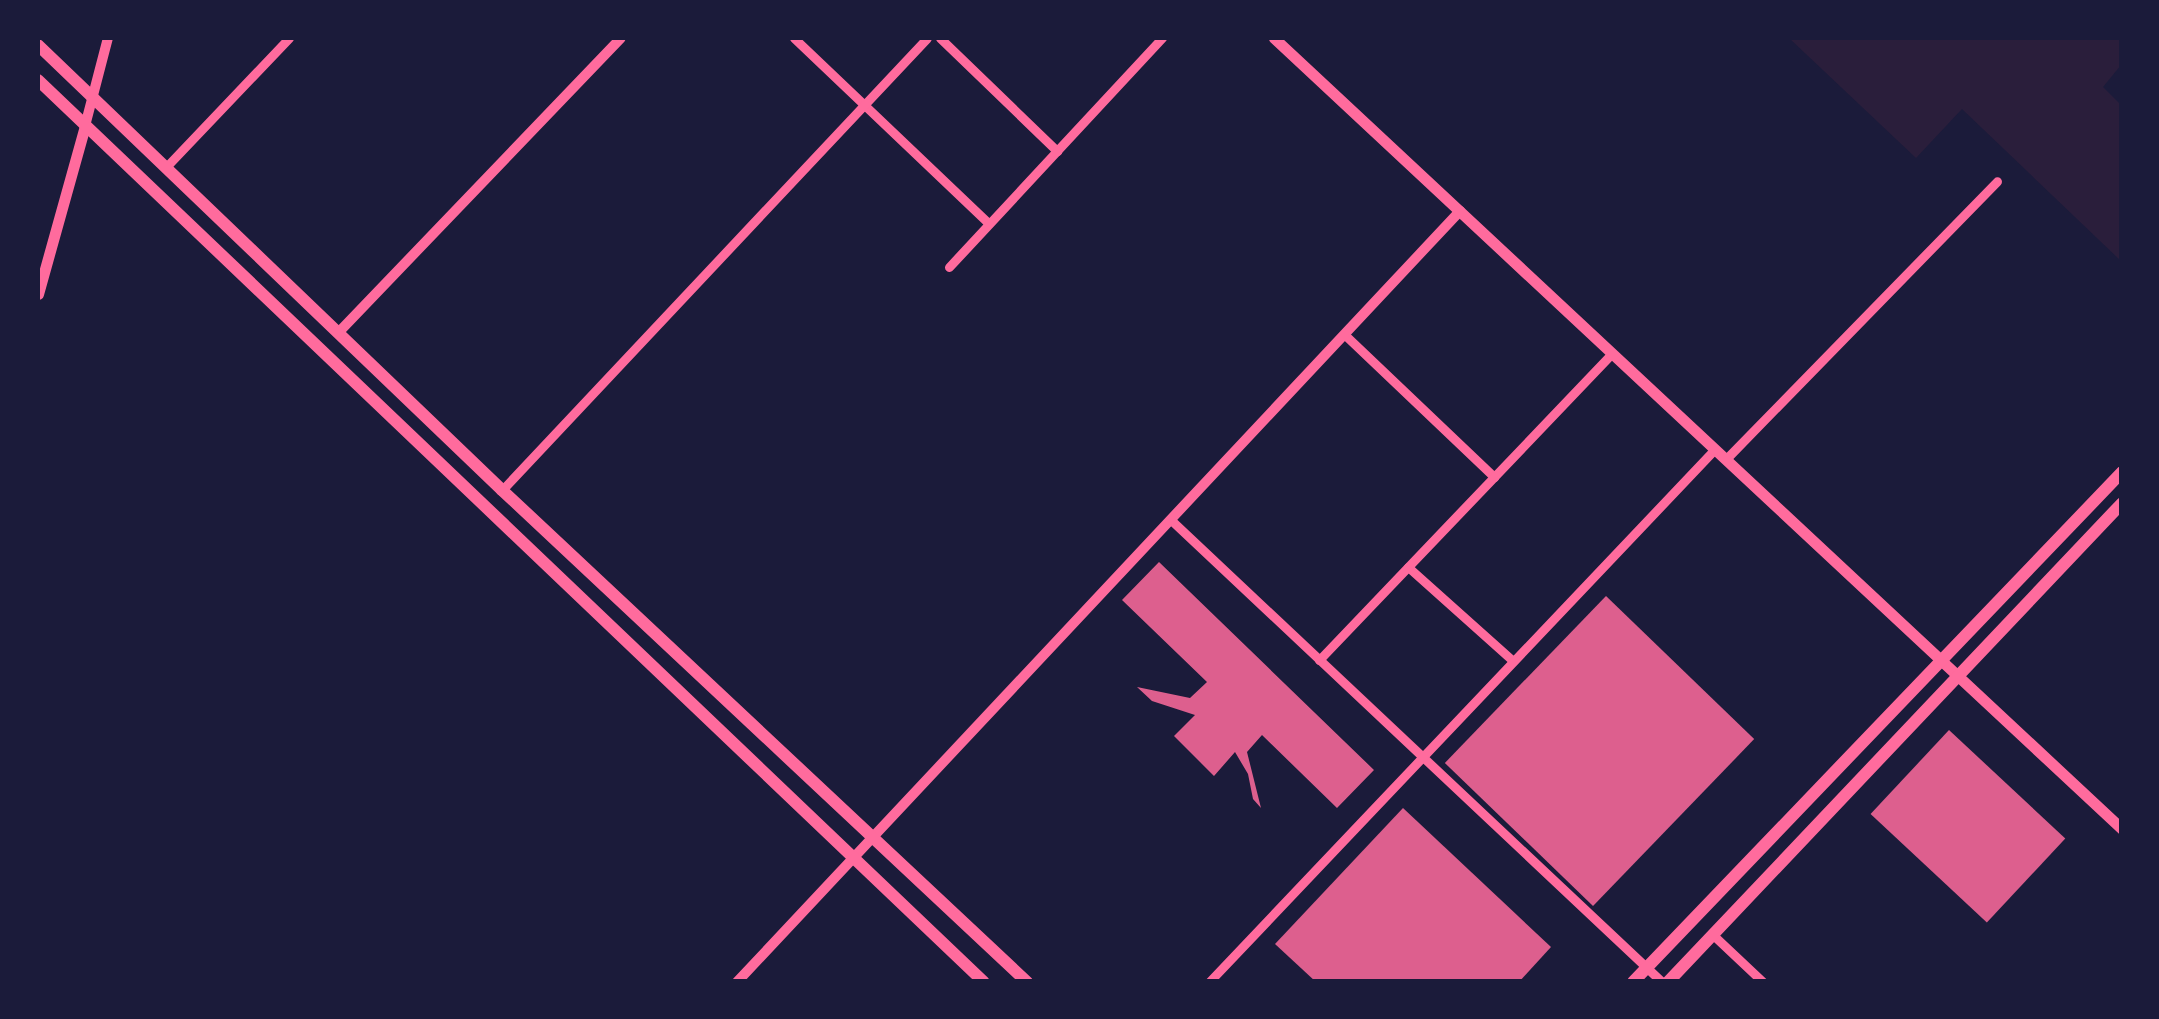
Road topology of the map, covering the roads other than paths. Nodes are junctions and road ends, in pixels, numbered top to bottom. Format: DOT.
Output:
graph roads {
  1 [pos="108,38"];
  2 [pos="289,38"];
  3 [pos="621,38"];
  4 [pos="794,38"];
  5 [pos="926,38"];
  6 [pos="940,38"];
  7 [pos="1162,38"];
  8 [pos="1274,38"];
  9 [pos="38,45"];
  10 [pos="38,80"];
  11 [pos="93,97"];
  12 [pos="864,104"];
  13 [pos="85,126"];
  14 [pos="1057,151"];
  15 [pos="167,166"];
  16 [pos="1997,180"];
  17 [pos="1460,211"];
  18 [pos="989,224"];
  19 [pos="949,268"];
  20 [pos="38,294"];
  21 [pos="339,332"];
  22 [pos="1345,335"];
  23 [pos="1612,353"];
  24 [pos="1715,448"];
  25 [pos="1726,459"];
  26 [pos="2122,472"];
  27 [pos="1494,476"];
  28 [pos="502,490"];
  29 [pos="2122,503"];
  30 [pos="1171,520"];
  31 [pos="1408,566"];
  32 [pos="1319,660"];
  33 [pos="1513,661"];
  34 [pos="1942,661"];
  35 [pos="1959,676"];
  36 [pos="1422,756"];
  37 [pos="2122,829"];
  38 [pos="872,836"];
  39 [pos="853,858"];
  40 [pos="1712,934"];
  41 [pos="1647,967"];
  42 [pos="737,982"];
  43 [pos="984,982"];
  44 [pos="1027,982"];
  45 [pos="1209,982"];
  46 [pos="1633,982"];
  47 [pos="1665,982"];
  48 [pos="1763,982"];
  1 -- 11 [label="street"];
  2 -- 15 [label="street"];
  3 -- 21 [label="street"];
  4 -- 12 [label="street"];
  5 -- 12 [label="street"];
  6 -- 14 [label="street"];
  7 -- 14 [label="street"];
  8 -- 17 [label="main road"];
  9 -- 11 [label="main road"];
  10 -- 13 [label="main road"];
  11 -- 13 [label="street"];
  11 -- 15 [label="main road"];
  12 -- 18 [label="street"];
  12 -- 28 [label="street"];
  13 -- 20 [label="main road"];
  13 -- 39 [label="main road"];
  14 -- 18 [label="street"];
  15 -- 21 [label="main road"];
  16 -- 25 [label="street"];
  17 -- 22 [label="street"];
  17 -- 23 [label="main road"];
  18 -- 19 [label="street"];
  21 -- 28 [label="main road"];
  22 -- 27 [label="street"];
  22 -- 30 [label="street"];
  23 -- 24 [label="main road"];
  23 -- 27 [label="street"];
  24 -- 25 [label="main road"];
  24 -- 33 [label="street"];
  25 -- 34 [label="main road"];
  26 -- 34 [label="main road"];
  27 -- 31 [label="street"];
  28 -- 38 [label="main road"];
  29 -- 35 [label="main road"];
  30 -- 32 [label="street"];
  30 -- 38 [label="street"];
  31 -- 32 [label="street"];
  31 -- 33 [label="street"];
  32 -- 36 [label="street"];
  33 -- 36 [label="street"];
  34 -- 35 [label="main road"];
  34 -- 41 [label="main road"];
  35 -- 37 [label="main road"];
  35 -- 40 [label="main road"];
  36 -- 41 [label="street"];
  36 -- 45 [label="street"];
  38 -- 39 [label="street"];
  38 -- 44 [label="main road"];
  39 -- 42 [label="street"];
  39 -- 43 [label="main road"];
  40 -- 47 [label="main road"];
  40 -- 48 [label="street"];
  41 -- 46 [label="main road"];
  41 -- 47 [label="street"];
}
